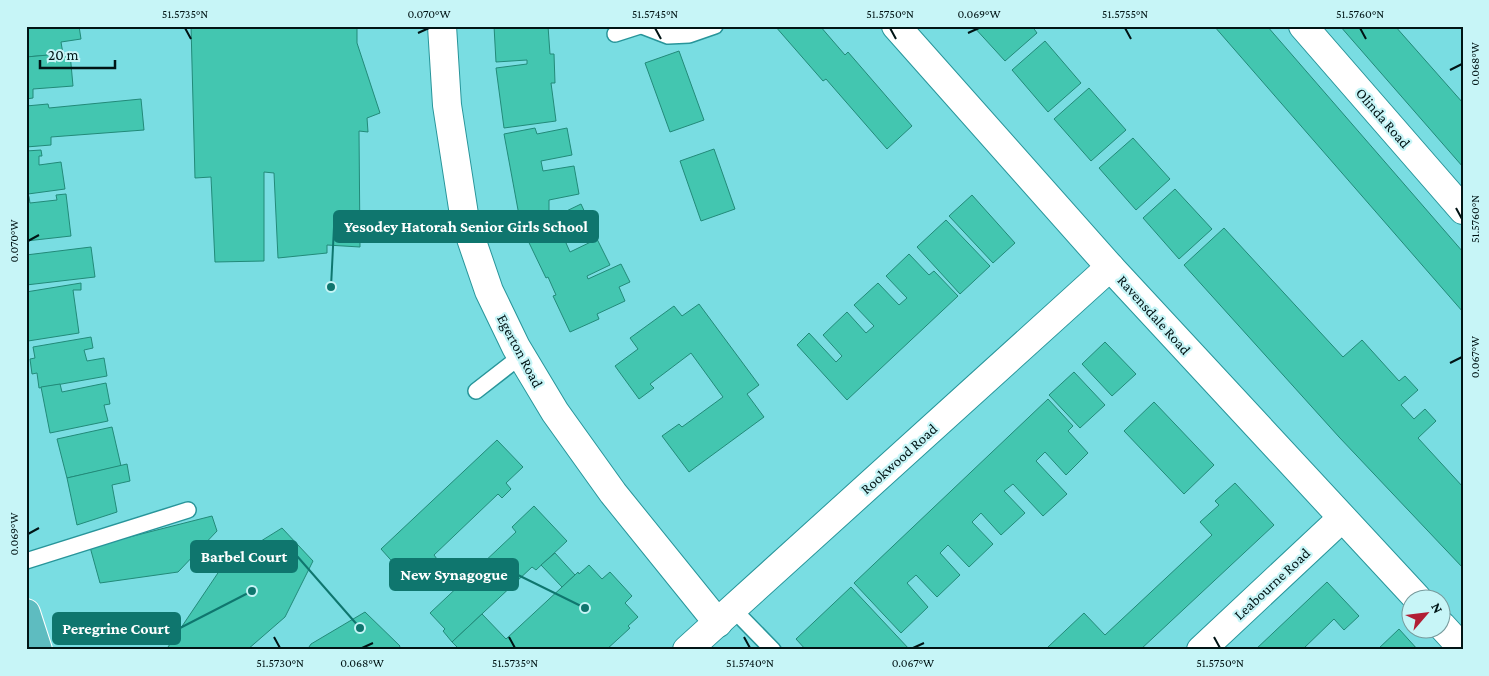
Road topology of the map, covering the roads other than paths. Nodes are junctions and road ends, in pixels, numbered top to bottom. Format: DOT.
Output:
graph roads {
  1 [pos="442,26"];
  2 [pos="641,26"];
  3 [pos="715,26"];
  4 [pos="896,26"];
  5 [pos="1303,26"];
  6 [pos="615,34"];
  7 [pos="1463,210"];
  8 [pos="1110,267"];
  9 [pos="521,356"];
  10 [pos="476,391"];
  11 [pos="188,510"];
  12 [pos="1342,518"];
  13 [pos="26,562"];
  14 [pos="1408,588"];
  15 [pos="26,613"];
  16 [pos="726,616"];
  17 [pos="1452,637"];
  18 [pos="1463,649"];
  19 [pos="38,650"];
  20 [pos="687,650"];
  21 [pos="774,650"];
  22 [pos="1201,650"];
  1 -- 9 [label="street, Egerton Road"];
  2 -- 3 [label="lane"];
  2 -- 6 [label="lane"];
  4 -- 8 [label="street, Ravensdale Road"];
  5 -- 7 [label="street, Olinda Road"];
  8 -- 12 [label="street, Ravensdale Road"];
  8 -- 16 [label="street, Rookwood Road"];
  9 -- 10 [label="lane"];
  9 -- 16 [label="street, Egerton Road"];
  11 -- 13 [label="lane"];
  12 -- 14 [label="street, Ravensdale Road"];
  12 -- 22 [label="street, Leabourne Road"];
  15 -- 19 [label="highway"];
  16 -- 20 [label="street, Rookwood Road"];
  16 -- 21 [label="lane"];
  17 -- 18 [label="street"];
}
